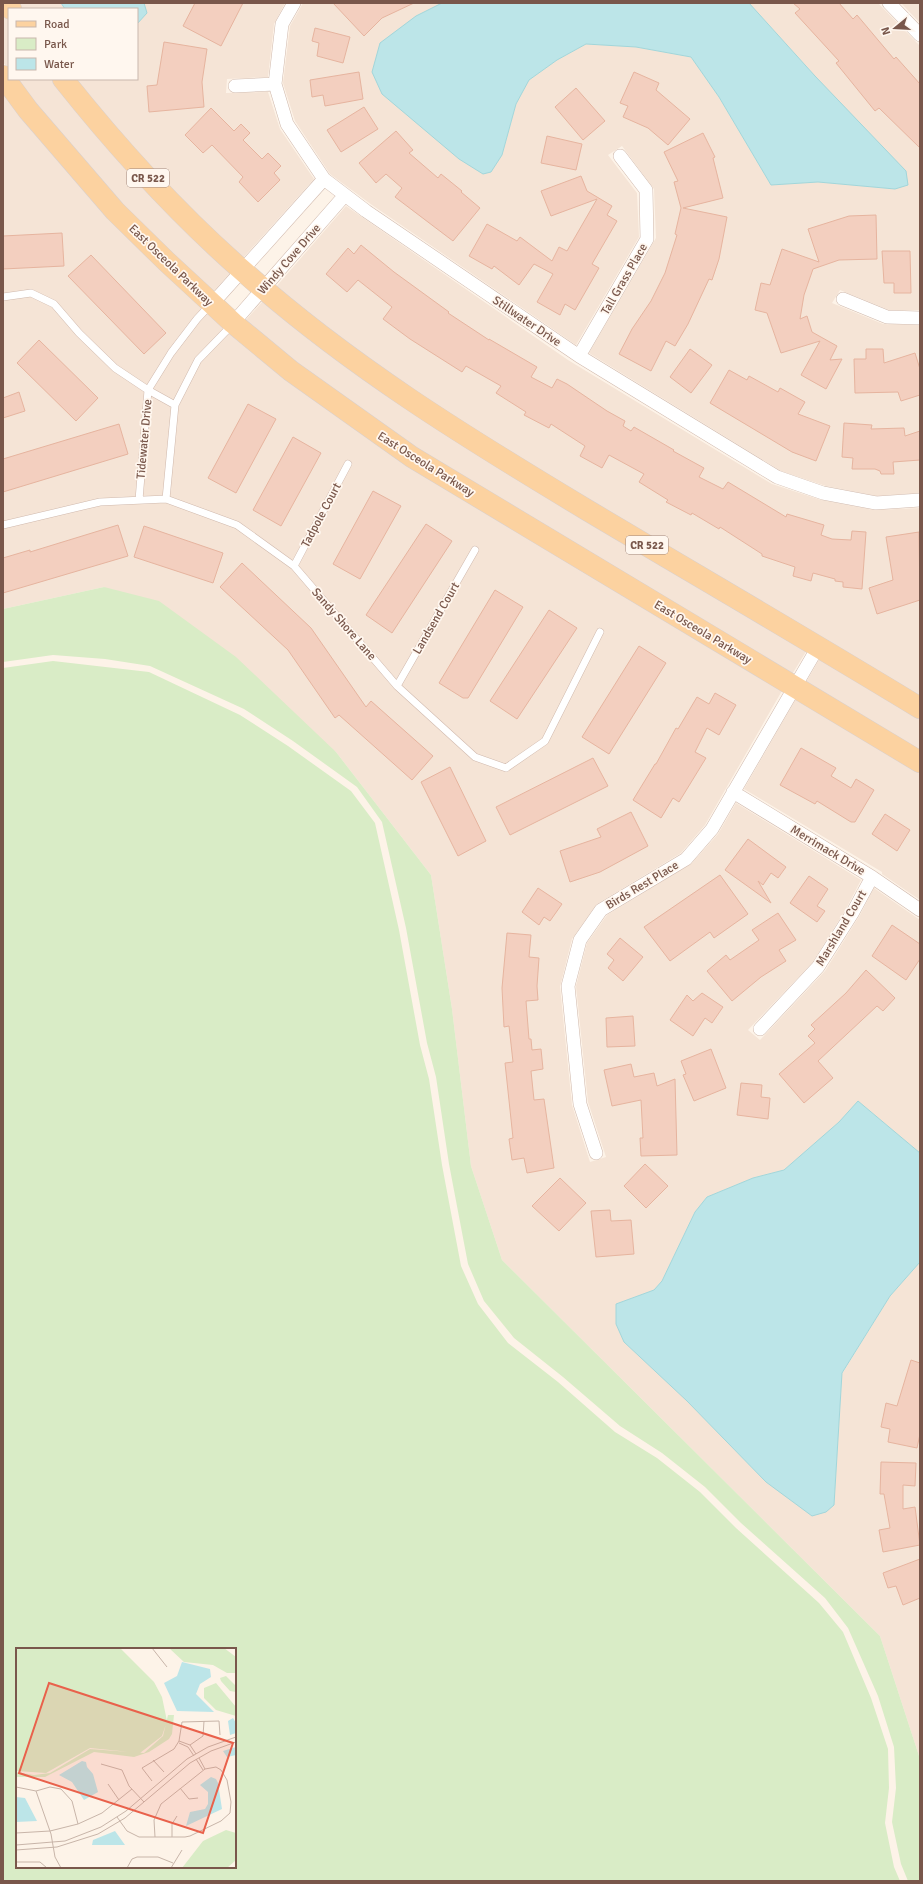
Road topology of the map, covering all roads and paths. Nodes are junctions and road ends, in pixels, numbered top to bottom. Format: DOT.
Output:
graph roads {
  1 [pos="294,3"];
  2 [pos="889,3"];
  3 [pos="920,35"];
  4 [pos="3,76"];
  5 [pos="64,80"];
  6 [pos="275,84"];
  7 [pos="234,86"];
  8 [pos="620,156"];
  9 [pos="324,179"];
  10 [pos="345,195"];
  11 [pos="242,271"];
  12 [pos="264,289"];
  13 [pos="3,297"];
  14 [pos="844,299"];
  15 [pos="212,304"];
  16 [pos="920,318"];
  17 [pos="233,323"];
  18 [pos="578,356"];
  19 [pos="148,390"];
  20 [pos="174,405"];
  21 [pos="348,464"];
  22 [pos="166,499"];
  23 [pos="139,500"];
  24 [pos="920,500"];
  25 [pos="3,525"];
  26 [pos="476,550"];
  27 [pos="294,566"];
  28 [pos="600,632"];
  29 [pos="818,647"];
  30 [pos="398,686"];
  31 [pos="794,686"];
  32 [pos="920,708"];
  33 [pos="920,762"];
  34 [pos="733,792"];
  35 [pos="872,877"];
  36 [pos="920,910"];
  37 [pos="760,1029"];
  38 [pos="596,1153"];
  1 -- 6 [label="street, Stillwater Drive"];
  2 -- 3 [label="street"];
  4 -- 15 [label="main road, East Osceola Parkway"];
  5 -- 11 [label="main road, CR 522"];
  6 -- 7 [label="street"];
  6 -- 9 [label="street, Stillwater Drive"];
  8 -- 18 [label="street, Tall Grass Place"];
  9 -- 10 [label="street, Stillwater Drive"];
  9 -- 11 [label="street"];
  10 -- 12 [label="street, Windy Cove Drive"];
  10 -- 18 [label="street, Stillwater Drive"];
  11 -- 12 [label="main road, CR 522"];
  11 -- 15 [label="street"];
  12 -- 17 [label="street, Windy Cove Drive"];
  12 -- 29 [label="main road, CR 522"];
  13 -- 19 [label="lane"];
  14 -- 16 [label="street"];
  15 -- 17 [label="main road, East Osceola Parkway"];
  15 -- 19 [label="lane, Tidewater Drive"];
  17 -- 20 [label="lane"];
  17 -- 31 [label="main road, East Osceola Parkway"];
  18 -- 24 [label="street, Stillwater Drive"];
  19 -- 20 [label="lane"];
  19 -- 23 [label="lane, Tidewater Drive"];
  20 -- 22 [label="lane"];
  21 -- 27 [label="lane, Tadpole Court"];
  22 -- 23 [label="lane, Sandy Shore Lane"];
  22 -- 27 [label="lane, Sandy Shore Lane"];
  23 -- 25 [label="lane, Sandy Shore Lane"];
  26 -- 30 [label="lane, Landsend Court"];
  27 -- 30 [label="lane, Sandy Shore Lane"];
  28 -- 30 [label="lane, Sandy Shore Lane"];
  29 -- 31 [label="street, Birds Rest Place"];
  29 -- 32 [label="main road, CR 522"];
  31 -- 33 [label="main road, East Osceola Parkway"];
  31 -- 34 [label="street, Birds Rest Place"];
  34 -- 35 [label="street, Merrimack Drive"];
  34 -- 38 [label="street, Birds Rest Place"];
  35 -- 36 [label="street, Merrimack Drive"];
  35 -- 37 [label="street, Marshland Court"];
}
